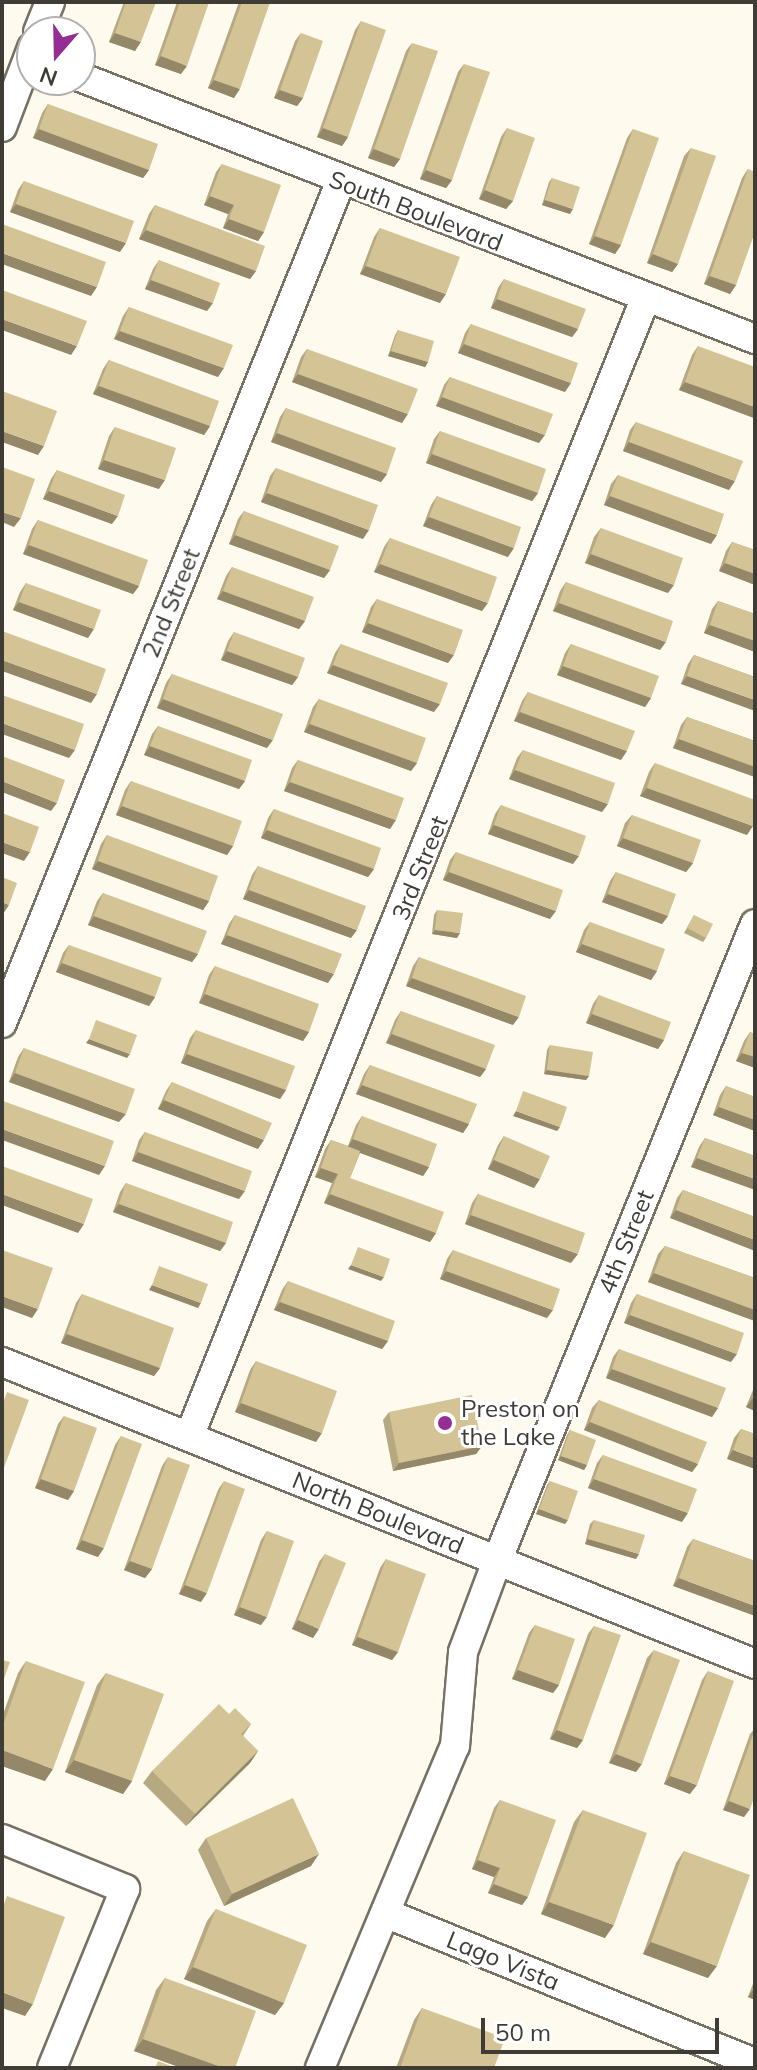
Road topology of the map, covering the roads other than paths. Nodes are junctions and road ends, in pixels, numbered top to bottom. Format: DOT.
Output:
graph roads {
  1 [pos="96,84"];
  2 [pos="16,92"];
  3 [pos="2,127"];
  4 [pos="340,183"];
  5 [pos="646,297"];
  6 [pos="755,339"];
  7 [pos="755,924"];
  8 [pos="2,1023"];
  9 [pos="2,1362"];
  10 [pos="189,1437"];
  11 [pos="497,1561"];
  12 [pos="755,1664"];
  13 [pos="2,1839"];
  14 [pos="385,1913"];
  15 [pos="755,2066"];
  16 [pos="52,2068"];
  17 [pos="320,2068"];
  1 -- 4 [label="street, South Boulevard"];
  2 -- 3 [label="street"];
  4 -- 5 [label="street, South Boulevard"];
  4 -- 8 [label="street, 2nd Street"];
  5 -- 6 [label="street, South Boulevard"];
  5 -- 10 [label="street, 3rd Street"];
  7 -- 11 [label="street, 4th Street"];
  9 -- 10 [label="street, North Boulevard"];
  10 -- 11 [label="street, North Boulevard"];
  11 -- 12 [label="street, North Boulevard"];
  11 -- 14 [label="street, 4th Street"];
  13 -- 16 [label="street"];
  14 -- 15 [label="street, Lago Vista"];
  14 -- 17 [label="street, 4th Street"];
}
